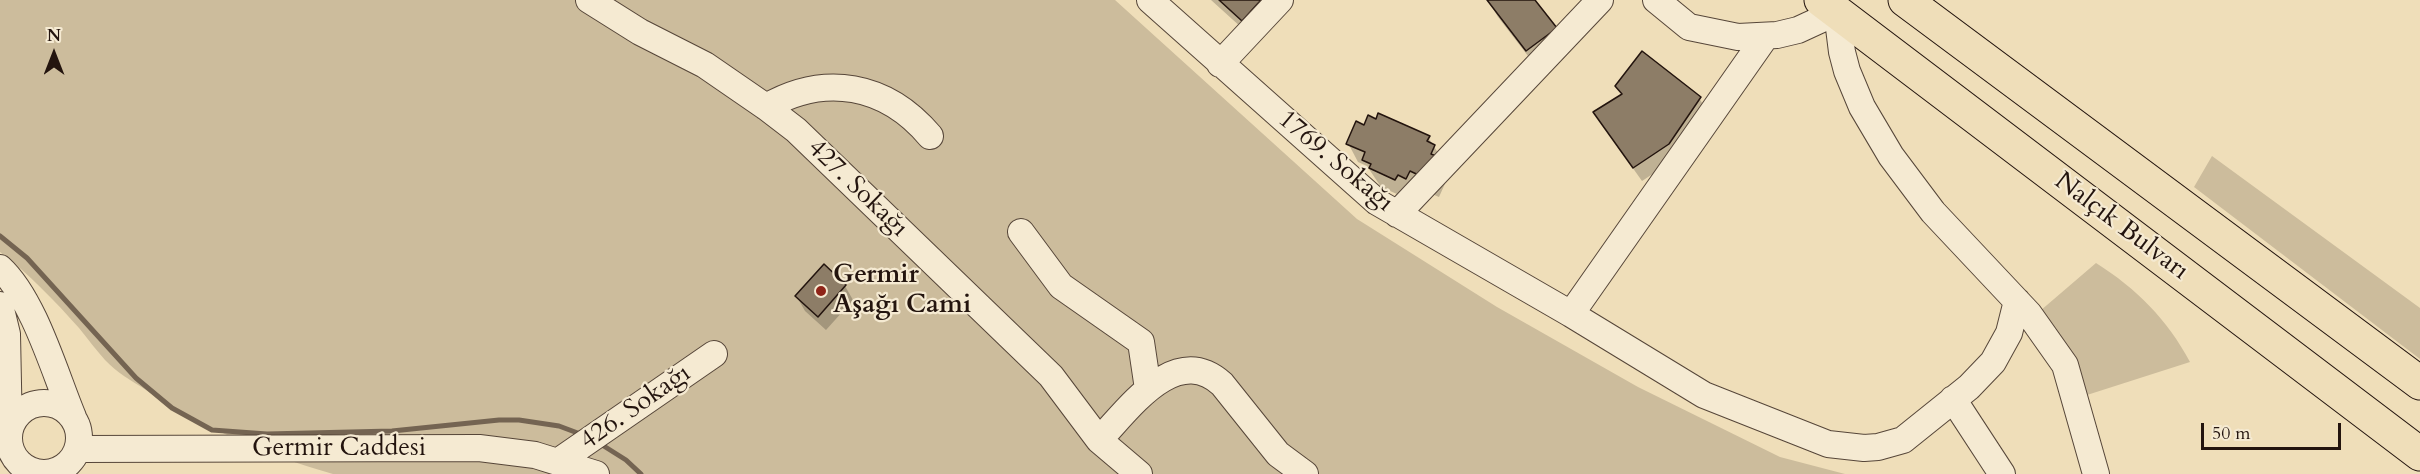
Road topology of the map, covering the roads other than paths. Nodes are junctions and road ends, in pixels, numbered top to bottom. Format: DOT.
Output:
graph roads {
  1 [pos="589,0"];
  2 [pos="1150,0"];
  3 [pos="1280,0"];
  4 [pos="1600,0"];
  5 [pos="1656,0"];
  6 [pos="1905,0"];
  7 [pos="1829,6"];
  8 [pos="1766,36"];
  9 [pos="1220,64"];
  10 [pos="766,106"];
  11 [pos="930,136"];
  12 [pos="1397,214"];
  13 [pos="1022,232"];
  14 [pos="0,268"];
  15 [pos="2017,301"];
  16 [pos="0,305"];
  17 [pos="1571,314"];
  18 [pos="714,354"];
  19 [pos="2420,382"];
  20 [pos="1148,388"];
  21 [pos="1953,399"];
  22 [pos="73,417"];
  23 [pos="1100,440"];
  24 [pos="78,449"];
  25 [pos="9,453"];
  26 [pos="2420,454"];
  27 [pos="558,461"];
  28 [pos="596,474"];
  29 [pos="1139,474"];
  30 [pos="1305,474"];
  31 [pos="2002,474"];
  32 [pos="2096,474"];
  1 -- 10 [label="street, 427. Sokağı"];
  2 -- 9 [label="street, 1769. Sokağı"];
  3 -- 9 [label="street"];
  4 -- 12 [label="street"];
  5 -- 8 [label="street"];
  6 -- 19 [label="highway, Nalçık Bulvarı"];
  7 -- 8 [label="street"];
  7 -- 15 [label="street"];
  7 -- 26 [label="highway, Nalçık Bulvarı"];
  8 -- 17 [label="street"];
  9 -- 12 [label="street, 1769. Sokağı"];
  10 -- 11 [label="street"];
  10 -- 23 [label="street, 427. Sokağı"];
  12 -- 17 [label="street, 1769. Sokağı"];
  13 -- 20 [label="street"];
  14 -- 22 [label="street"];
  15 -- 21 [label="street, 1769. Sokağı"];
  15 -- 32 [label="street"];
  16 -- 25 [label="street"];
  17 -- 21 [label="street, 1769. Sokağı"];
  18 -- 27 [label="street, 426. Sokağı"];
  20 -- 23 [label="street"];
  20 -- 30 [label="street"];
  21 -- 31 [label="street"];
  22 -- 24 [label="street"];
  22 -- 25 [label="street"];
  23 -- 29 [label="street, 427. Sokağı"];
  24 -- 25 [label="street"];
  24 -- 27 [label="street, Germir Caddesi"];
  27 -- 28 [label="street, Germir Caddesi"];
}
